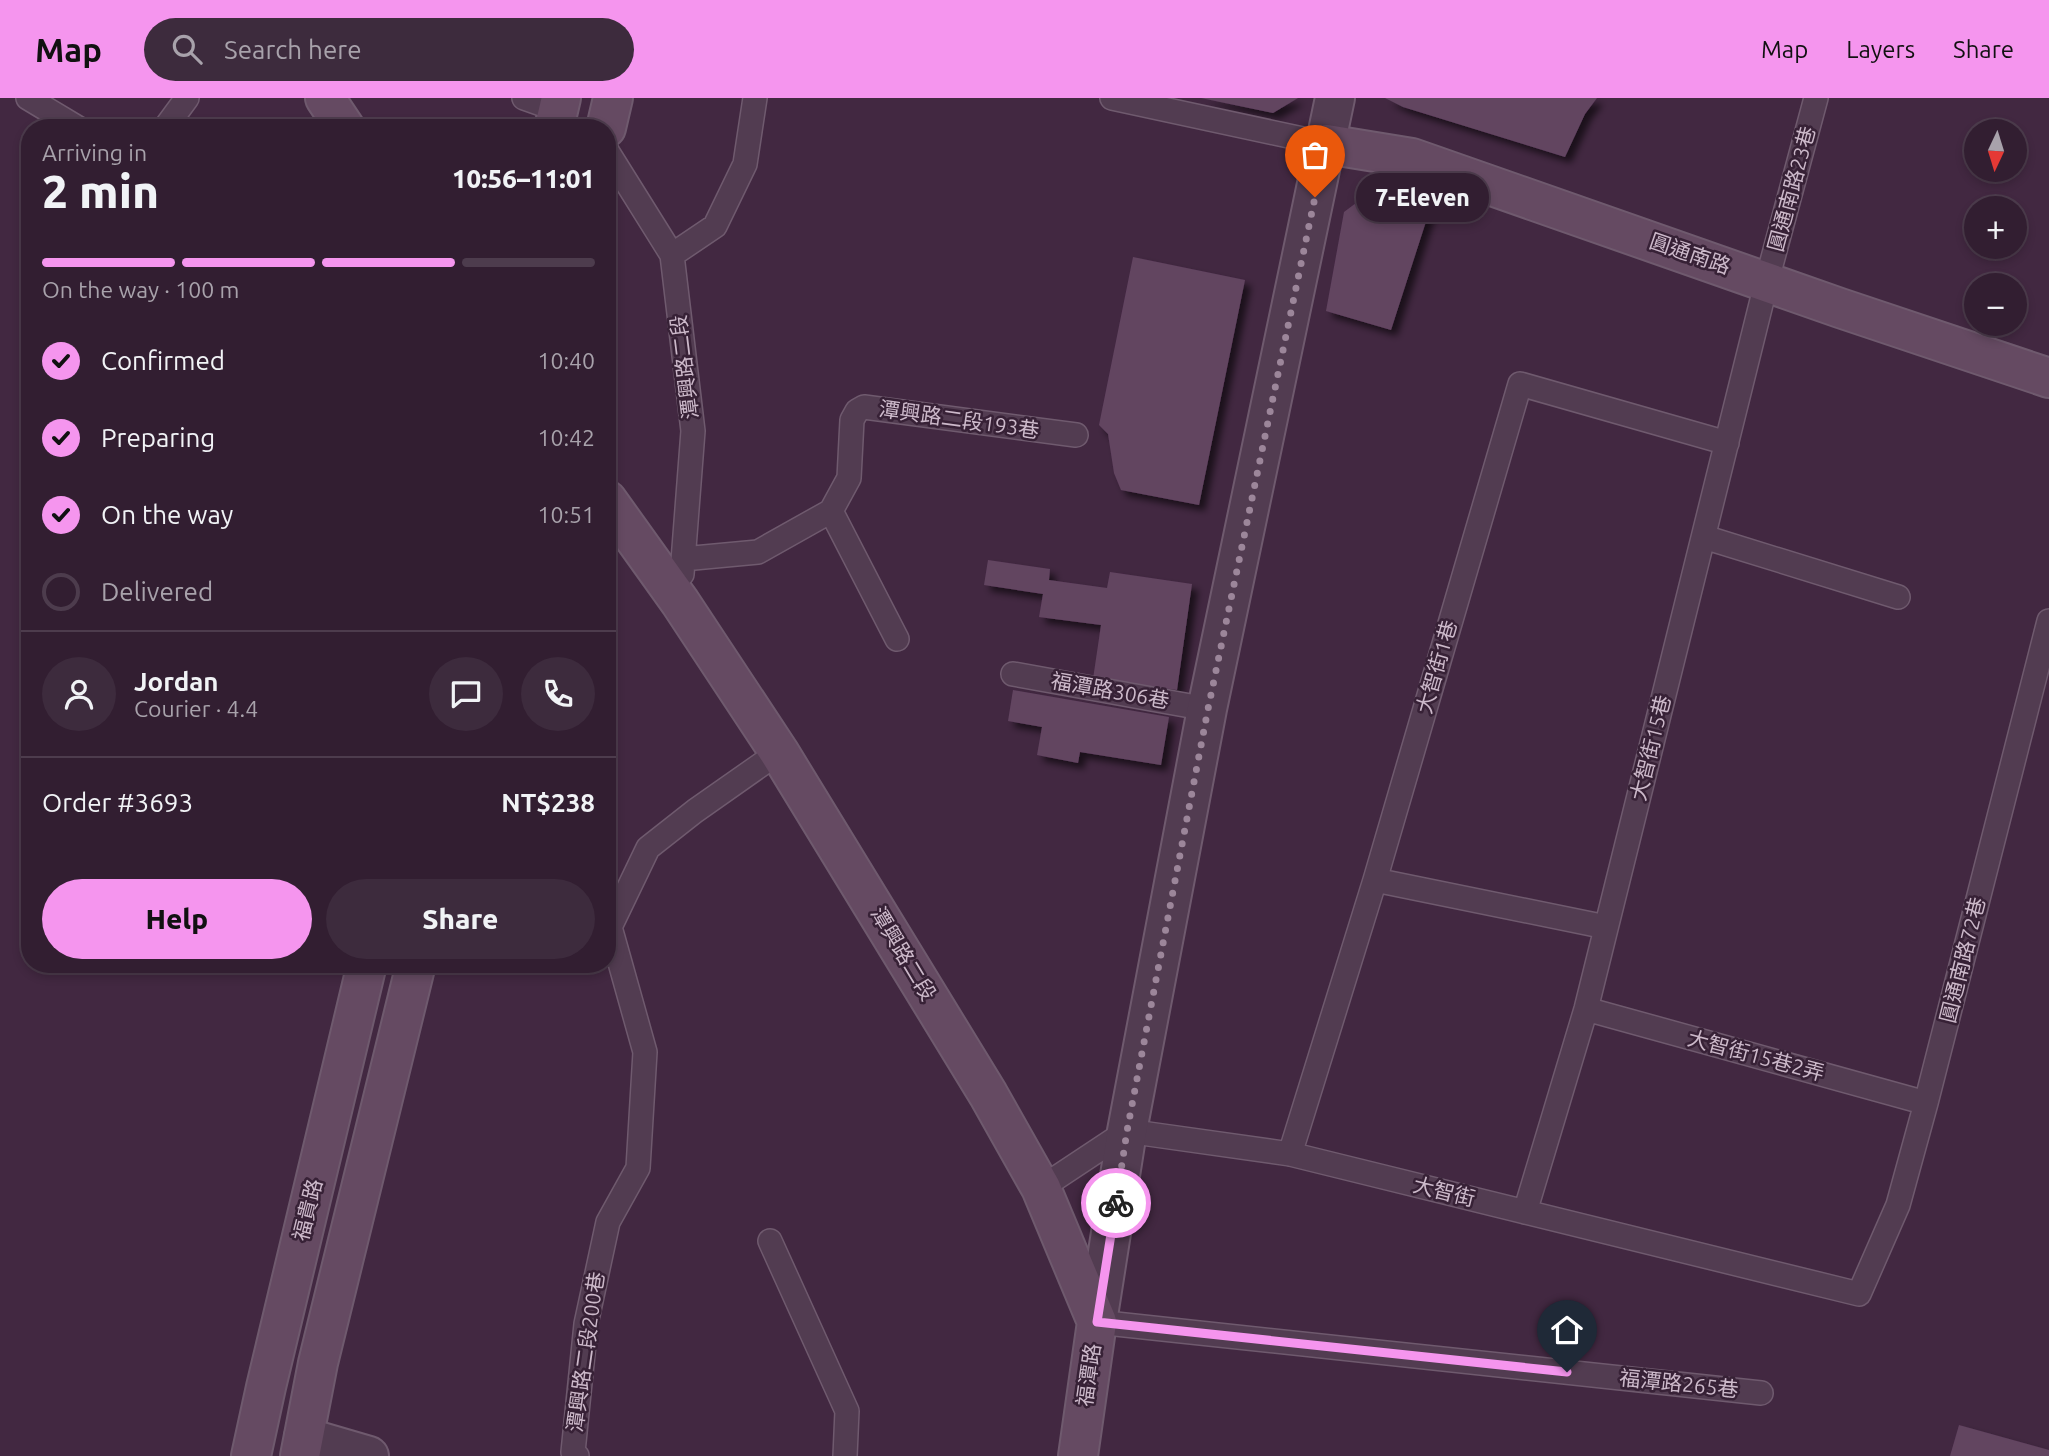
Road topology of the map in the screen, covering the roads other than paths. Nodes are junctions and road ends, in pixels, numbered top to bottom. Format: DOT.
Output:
graph roads {
  1 [pos="28,98"];
  2 [pos="187,98"];
  3 [pos="325,98"];
  4 [pos="613,98"];
  5 [pos="755,98"];
  6 [pos="1112,98"];
  7 [pos="1335,98"];
  8 [pos="1816,98"];
  9 [pos="63,119"];
  10 [pos="172,119"];
  11 [pos="339,119"];
  12 [pos="608,119"];
  13 [pos="1326,144"];
  14 [pos="616,165"];
  15 [pos="672,255"];
  16 [pos="1767,281"];
  17 [pos="2049,378"];
  18 [pos="1076,435"];
  19 [pos="1727,443"];
  20 [pos="831,511"];
  21 [pos="616,513"];
  22 [pos="1704,537"];
  23 [pos="683,559"];
  24 [pos="1898,597"];
  25 [pos="680,602"];
  26 [pos="2049,621"];
  27 [pos="897,639"];
  28 [pos="1013,674"];
  29 [pos="1208,709"];
  30 [pos="779,752"];
  31 [pos="1375,880"];
  32 [pos="616,915"];
  33 [pos="1606,927"];
  34 [pos="616,948"];
  35 [pos="365,973"];
  36 [pos="414,973"];
  37 [pos="1586,1009"];
  38 [pos="1926,1103"];
  39 [pos="1127,1131"];
  40 [pos="1290,1154"];
  41 [pos="1041,1188"];
  42 [pos="1525,1212"];
  43 [pos="770,1241"];
  44 [pos="1858,1294"];
  45 [pos="1097,1322"];
  46 [pos="1761,1393"];
  47 [pos="302,1446"];
  48 [pos="572,1455"];
  49 [pos="251,1456"];
  50 [pos="369,1456"];
  51 [pos="845,1456"];
  52 [pos="1078,1456"];
  1 -- 9 [label="lane"];
  2 -- 10 [label="lane"];
  3 -- 11 [label="street"];
  4 -- 12 [label="street"];
  5 -- 15 [label="lane"];
  6 -- 13 [label="lane"];
  7 -- 13 [label="street, 福潭路"];
  8 -- 16 [label="lane, 圓通南路23巷"];
  13 -- 16 [label="street, 圓通南路"];
  13 -- 29 [label="street, 福潭路"];
  14 -- 15 [label="lane, 潭興路二段"];
  15 -- 23 [label="lane, 潭興路二段"];
  16 -- 17 [label="street, 圓通南路"];
  16 -- 19 [label="lane, 大智街15巷"];
  18 -- 20 [label="lane, 潭興路二段193巷"];
  19 -- 22 [label="lane, 大智街15巷"];
  19 -- 31 [label="lane, 大智街1巷"];
  20 -- 23 [label="lane"];
  20 -- 27 [label="lane"];
  21 -- 25 [label="street, 潭興路二段"];
  22 -- 24 [label="lane"];
  22 -- 33 [label="lane, 大智街15巷"];
  23 -- 25 [label="lane, 潭興路二段"];
  25 -- 30 [label="street, 潭興路二段"];
  26 -- 38 [label="lane, 圓通南路72巷"];
  28 -- 29 [label="lane, 福潭路306巷"];
  29 -- 39 [label="street, 福潭路"];
  30 -- 32 [label="lane, 潭興路二段200巷"];
  30 -- 41 [label="street, 潭興路二段"];
  31 -- 33 [label="lane"];
  31 -- 40 [label="lane, 大智街1巷"];
  33 -- 37 [label="lane, 大智街15巷"];
  34 -- 48 [label="lane, 潭興路二段200巷"];
  35 -- 49 [label="street, 福貴路"];
  36 -- 47 [label="street"];
  37 -- 38 [label="lane, 大智街15巷2弄"];
  37 -- 42 [label="lane, 大智街15巷"];
  38 -- 44 [label="lane, 圓通南路72巷"];
  39 -- 40 [label="lane, 大智街"];
  39 -- 41 [label="lane"];
  39 -- 45 [label="street, 福潭路"];
  40 -- 42 [label="lane, 大智街"];
  41 -- 45 [label="street, 潭興路二段"];
  42 -- 44 [label="lane, 大智街"];
  43 -- 51 [label="lane"];
  45 -- 46 [label="lane, 福潭路265巷"];
  45 -- 52 [label="street, 福潭路"];
  47 -- 50 [label="street"];
}
